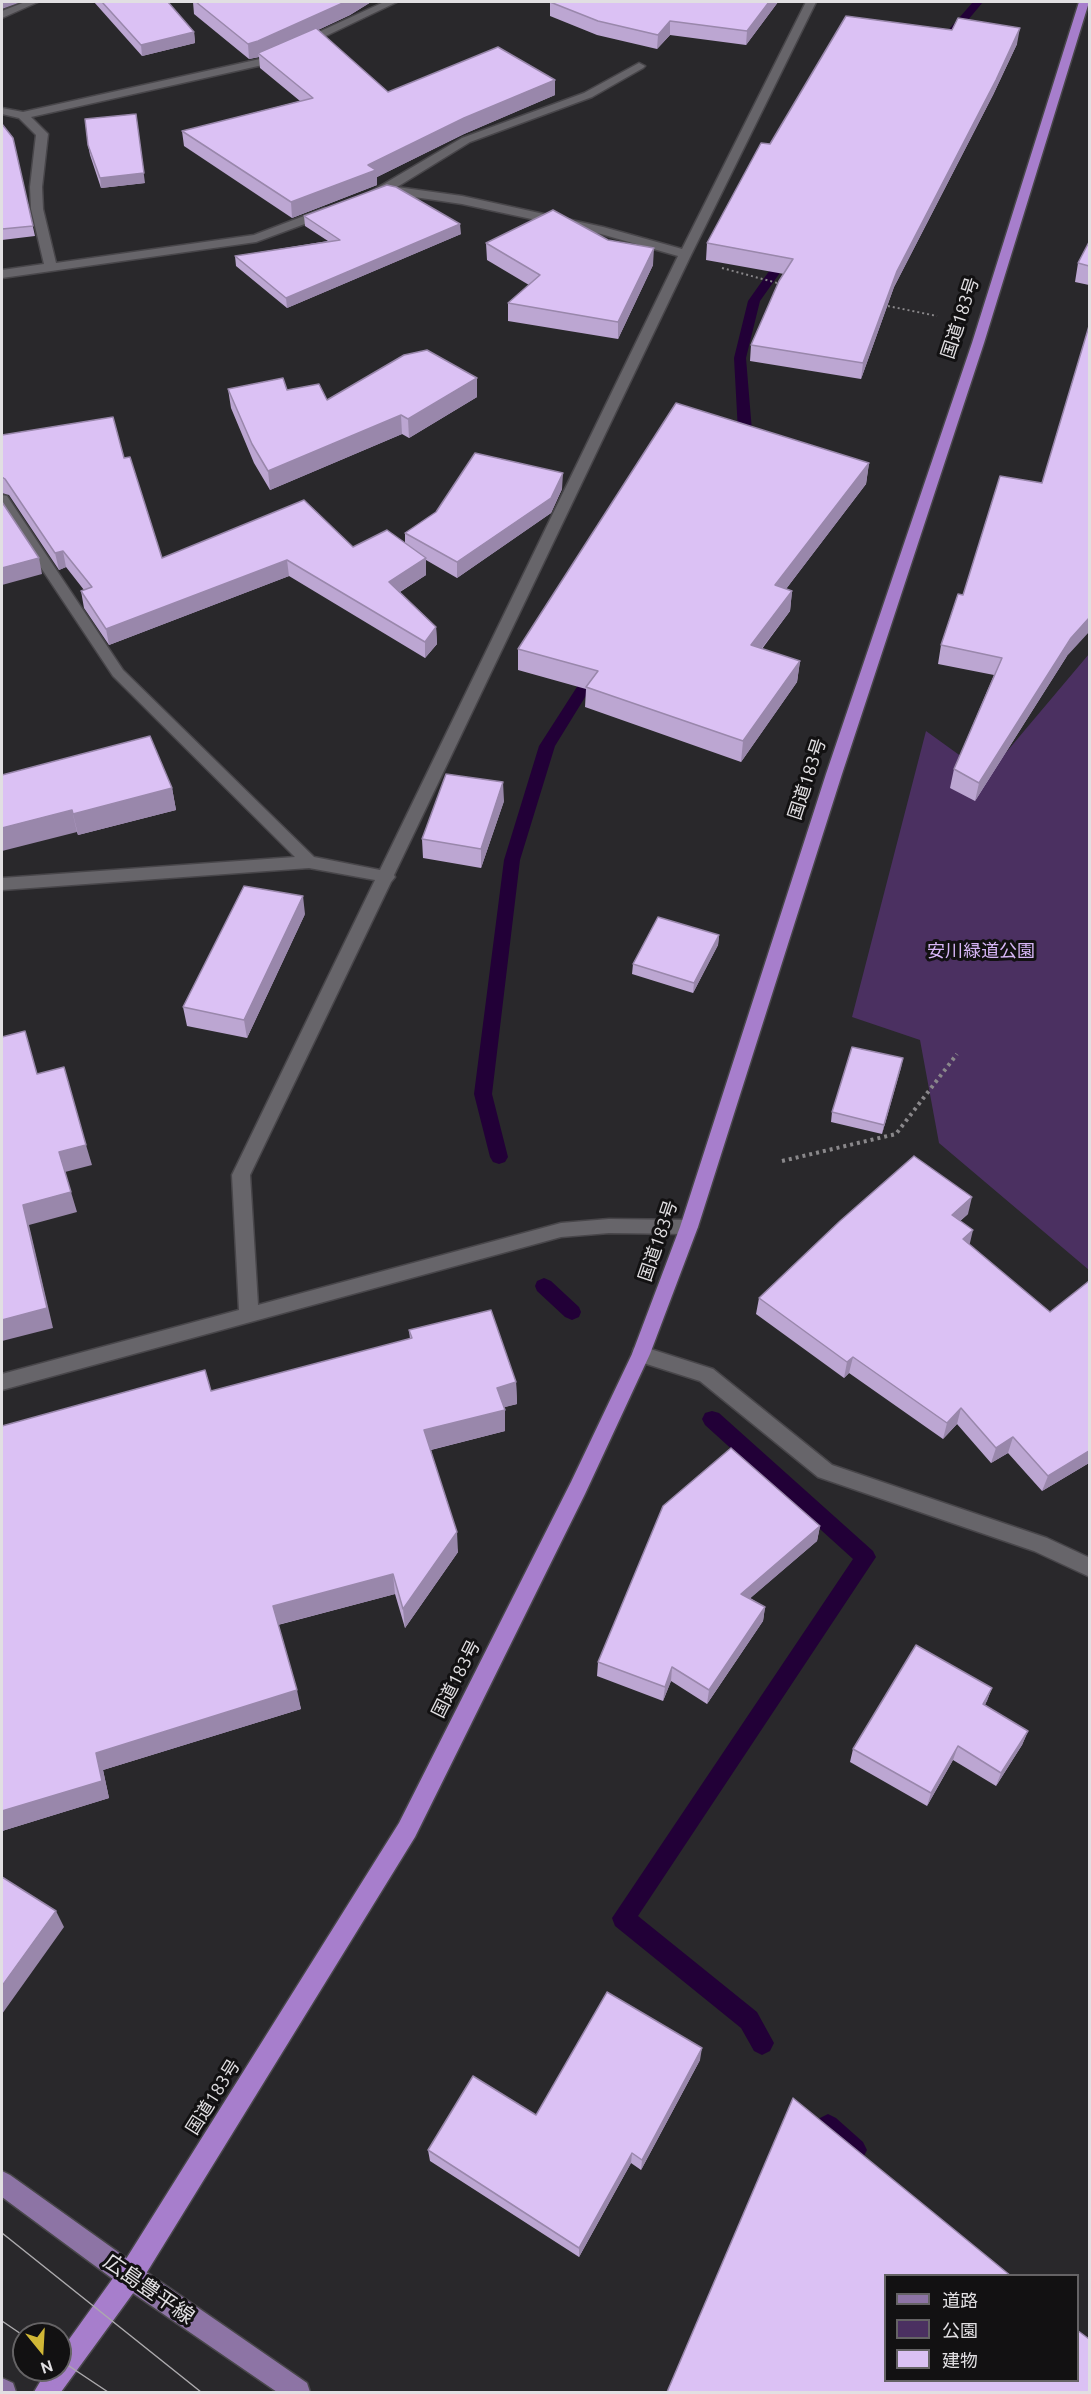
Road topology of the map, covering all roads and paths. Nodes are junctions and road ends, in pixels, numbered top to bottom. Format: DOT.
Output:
graph roads {
  1 [pos="33,2"];
  2 [pos="392,2"];
  3 [pos="811,2"];
  4 [pos="1084,2"];
  5 [pos="2,15"];
  6 [pos="639,66"];
  7 [pos="2,111"];
  8 [pos="23,115"];
  9 [pos="386,189"];
  10 [pos="354,201"];
  11 [pos="332,210"];
  12 [pos="685,254"];
  13 [pos="51,267"];
  14 [pos="2,274"];
  15 [pos="754,277"];
  16 [pos="788,285"];
  17 [pos="879,304"];
  18 [pos="937,316"];
  19 [pos="2,499"];
  20 [pos="309,862"];
  21 [pos="387,878"];
  22 [pos="2,884"];
  23 [pos="957,1054"];
  24 [pos="782,1161"];
  25 [pos="689,1227"];
  26 [pos="249,1315"];
  27 [pos="641,1354"];
  28 [pos="2,1382"];
  29 [pos="1089,1568"];
  30 [pos="2,2182"];
  31 [pos="130,2276"];
  32 [pos="46,2392"];
  33 [pos="298,2392"];
  1 -- 5 [label="street"];
  2 -- 8 [label="street"];
  3 -- 12 [label="street"];
  4 -- 25 [label="highway, 国道183号"];
  6 -- 9 [label="street"];
  7 -- 8 [label="street"];
  8 -- 13 [label="street"];
  9 -- 10 [label="street"];
  9 -- 12 [label="street"];
  11 -- 13 [label="street"];
  12 -- 21 [label="street"];
  13 -- 14 [label="street"];
  15 -- 16 [label="path"];
  17 -- 18 [label="path"];
  19 -- 20 [label="street"];
  20 -- 21 [label="street"];
  20 -- 22 [label="street"];
  21 -- 26 [label="street"];
  23 -- 24 [label="path"];
  25 -- 26 [label="street"];
  25 -- 27 [label="highway, 国道183号"];
  26 -- 28 [label="street"];
  27 -- 29 [label="street"];
  27 -- 31 [label="highway, 国道183号"];
  30 -- 31 [label="main road, 広島豊平線"];
  31 -- 32 [label="highway, 国道183号"];
  31 -- 33 [label="main road, 広島豊平線"];
}
